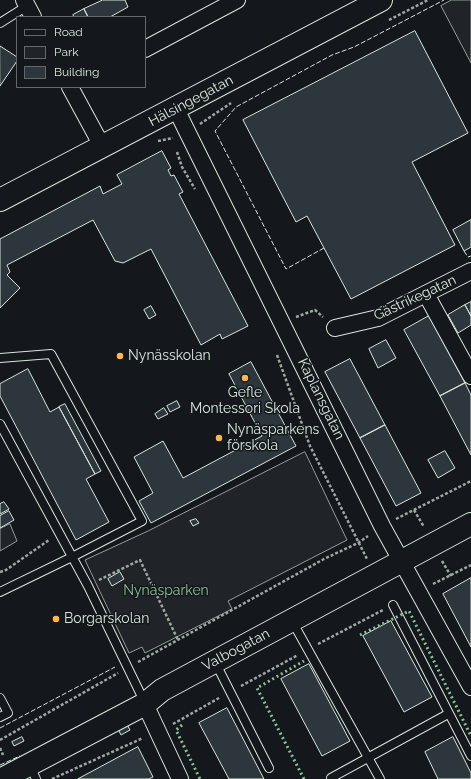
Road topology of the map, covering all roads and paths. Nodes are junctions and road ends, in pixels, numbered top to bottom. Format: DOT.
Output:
graph roads {
  1 [pos="237,0"];
  2 [pos="381,0"];
  3 [pos="28,8"];
  4 [pos="0,23"];
  5 [pos="146,48"];
  6 [pos="72,88"];
  7 [pos="176,109"];
  8 [pos="172,138"];
  9 [pos="102,146"];
  10 [pos="197,193"];
  11 [pos="0,200"];
  12 [pos="471,271"];
  13 [pos="426,294"];
  14 [pos="283,321"];
  15 [pos="335,328"];
  16 [pos="275,350"];
  17 [pos="0,358"];
  18 [pos="471,376"];
  19 [pos="0,424"];
  20 [pos="471,481"];
  21 [pos="471,524"];
  22 [pos="382,526"];
  23 [pos="59,533"];
  24 [pos="358,543"];
  25 [pos="72,557"];
  26 [pos="402,561"];
  27 [pos="471,565"];
  28 [pos="0,572"];
  29 [pos="376,575"];
  30 [pos="88,586"];
  31 [pos="418,591"];
  32 [pos="0,592"];
  33 [pos="392,605"];
  34 [pos="292,620"];
  35 [pos="178,640"];
  36 [pos="308,649"];
  37 [pos="215,662"];
  38 [pos="127,667"];
  39 [pos="471,687"];
  40 [pos="230,692"];
  41 [pos="0,698"];
  42 [pos="145,704"];
  43 [pos="448,714"];
  44 [pos="0,717"];
  45 [pos="158,732"];
  46 [pos="0,740"];
  47 [pos="368,756"];
  48 [pos="471,756"];
  49 [pos="269,768"];
  50 [pos="33,772"];
  51 [pos="331,778"];
  52 [pos="2,779"];
  53 [pos="52,779"];
  54 [pos="180,779"];
  55 [pos="380,779"];
  1 -- 5 [label="street"];
  2 -- 7 [label="street, Hälsingegatan"];
  3 -- 4 [label="lane"];
  6 -- 9 [label="street"];
  7 -- 9 [label="street, Hälsingegatan"];
  7 -- 14 [label="street, Kaplansgatan"];
  8 -- 10 [label="path"];
  9 -- 11 [label="street, Hälsingegatan"];
  12 -- 13 [label="street, Gästrikegatan"];
  13 -- 15 [label="street, Gästrikegatan"];
  13 -- 18 [label="street"];
  14 -- 15 [label="path"];
  14 -- 22 [label="street, Kaplansgatan"];
  16 -- 24 [label="path"];
  17 -- 25 [label="lane"];
  19 -- 23 [label="lane"];
  20 -- 22 [label="path"];
  21 -- 26 [label="street, Valbogatan"];
  22 -- 24 [label="path"];
  22 -- 26 [label="street, Kaplansgatan"];
  23 -- 25 [label="lane"];
  23 -- 28 [label="path"];
  24 -- 29 [label="path"];
  24 -- 35 [label="path"];
  25 -- 30 [label="lane"];
  25 -- 32 [label="lane"];
  26 -- 29 [label="street, Valbogatan"];
  26 -- 31 [label="street, Kaplansgatan"];
  27 -- 31 [label="path"];
  29 -- 34 [label="street, Valbogatan"];
  30 -- 35 [label="path"];
  30 -- 38 [label="lane"];
  31 -- 39 [label="street, Kaplansgatan"];
  33 -- 36 [label="path"];
  33 -- 43 [label="lane"];
  34 -- 36 [label="lane"];
  34 -- 37 [label="street, Valbogatan"];
  35 -- 38 [label="path"];
  36 -- 40 [label="path"];
  36 -- 47 [label="lane"];
  37 -- 40 [label="lane"];
  37 -- 42 [label="street, Valbogatan"];
  38 -- 42 [label="lane"];
  38 -- 46 [label="path"];
  40 -- 45 [label="path"];
  40 -- 49 [label="lane"];
  41 -- 44 [label="lane"];
  42 -- 45 [label="street"];
  42 -- 50 [label="street, Valbogatan"];
  43 -- 47 [label="lane"];
  43 -- 48 [label="lane"];
  45 -- 53 [label="path"];
  45 -- 54 [label="street"];
  47 -- 51 [label="lane"];
  47 -- 55 [label="lane"];
  50 -- 52 [label="street, Valbogatan"];
}
